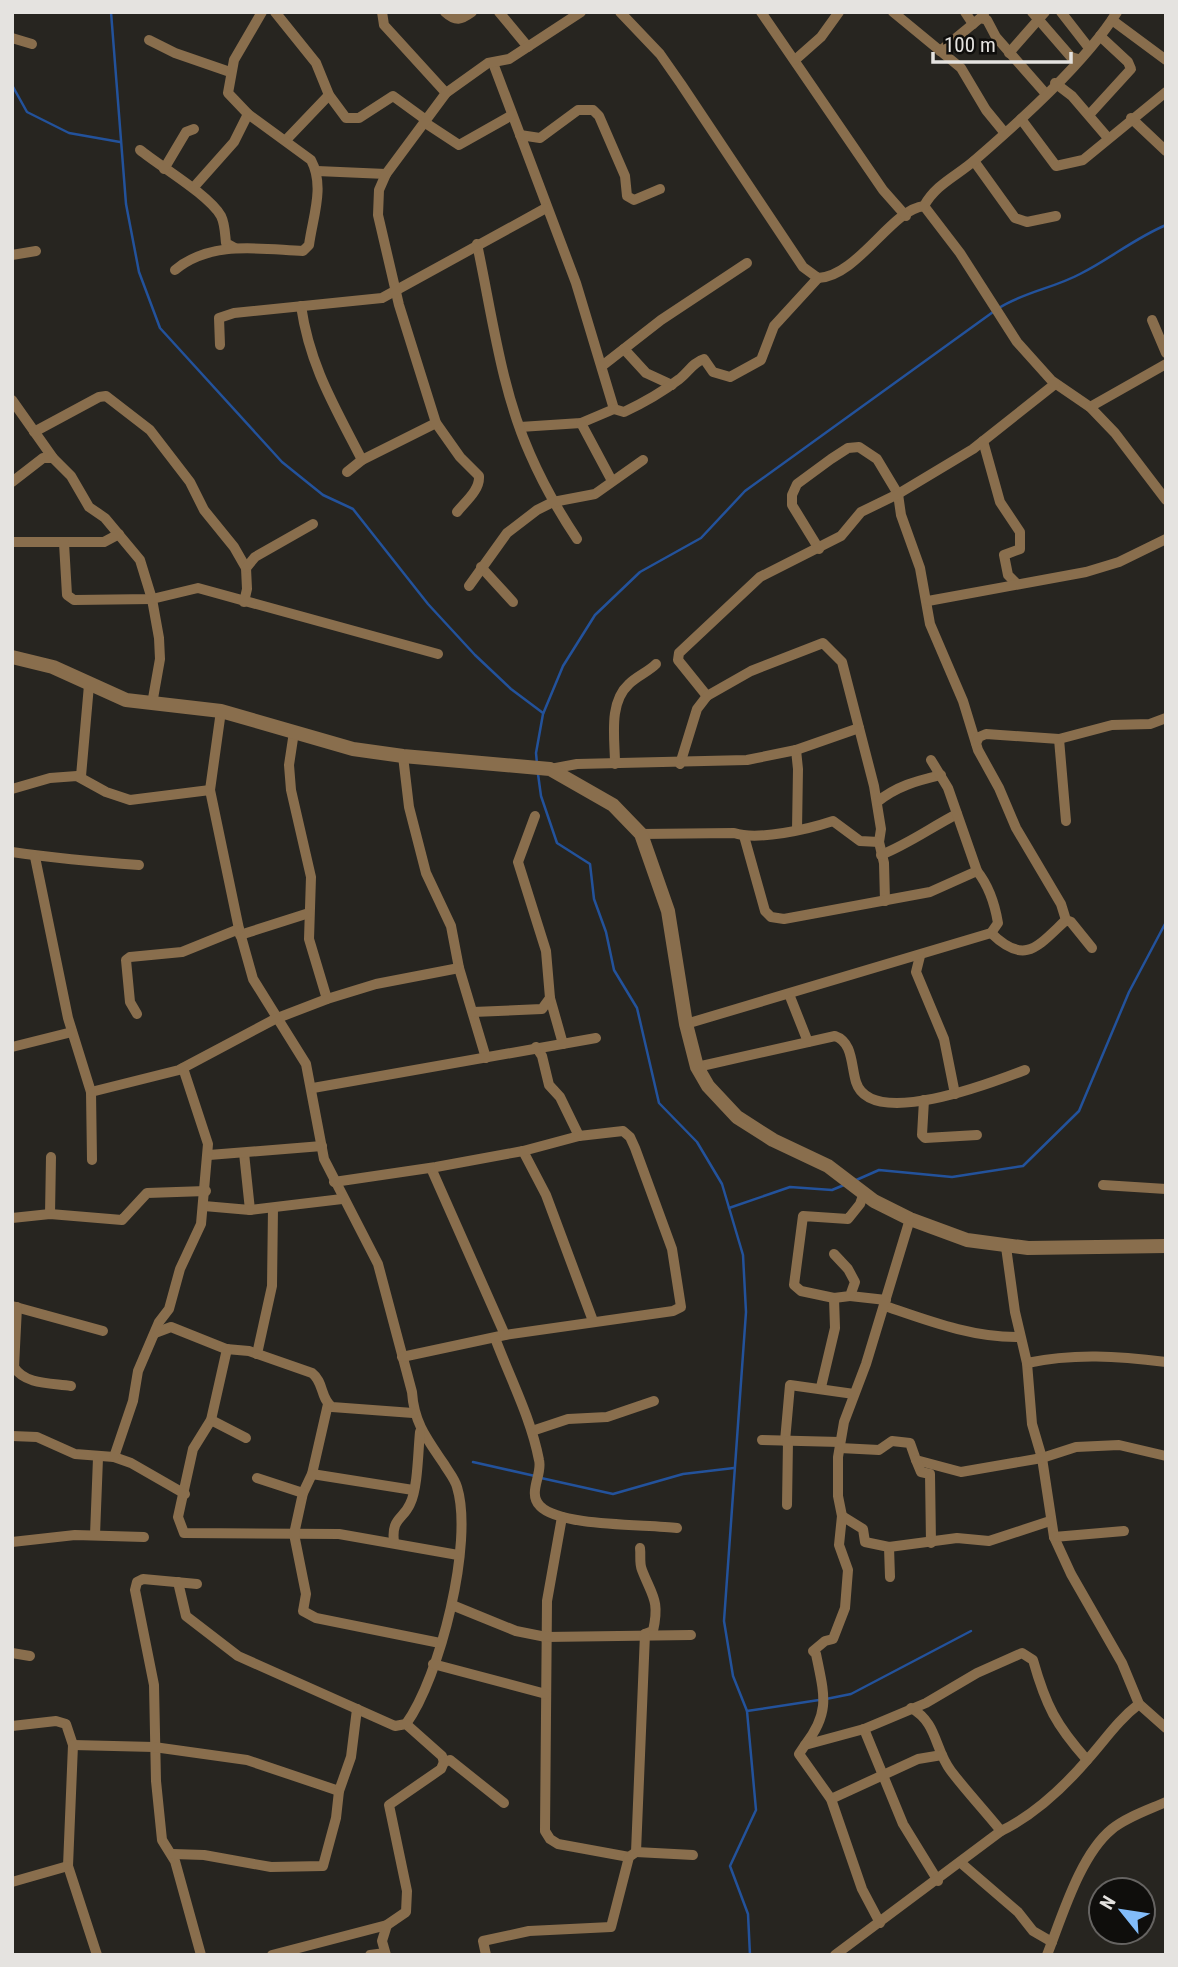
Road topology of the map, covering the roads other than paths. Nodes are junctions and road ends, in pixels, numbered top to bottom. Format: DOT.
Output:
graph roads {
  1 [pos="262,12"];
  2 [pos="275,12"];
  3 [pos="382,12"];
  4 [pos="445,12"];
  5 [pos="472,12"];
  6 [pos="499,12"];
  7 [pos="581,12"];
  8 [pos="620,12"];
  9 [pos="761,12"];
  10 [pos="839,12"];
  11 [pos="893,12"];
  12 [pos="965,12"];
  13 [pos="1060,12"];
  14 [pos="1039,15"];
  15 [pos="1114,16"];
  16 [pos="980,18"];
  17 [pos="1100,36"];
  18 [pos="12,38"];
  19 [pos="149,40"];
  20 [pos="32,44"];
  21 [pos="528,47"];
  22 [pos="1089,48"];
  23 [pos="940,51"];
  24 [pos="1009,53"];
  25 [pos="1078,59"];
  26 [pos="1166,60"];
  27 [pos="795,61"];
  28 [pos="494,63"];
  29 [pos="230,72"];
  30 [pos="1055,83"];
  31 [pos="1166,92"];
  32 [pos="446,93"];
  33 [pos="1046,94"];
  34 [pos="329,95"];
  35 [pos="248,114"];
  36 [pos="512,115"];
  37 [pos="1089,115"];
  38 [pos="1131,118"];
  39 [pos="1021,119"];
  40 [pos="425,121"];
  41 [pos="194,129"];
  42 [pos="1004,132"];
  43 [pos="520,135"];
  44 [pos="1108,138"];
  45 [pos="286,140"];
  46 [pos="140,150"];
  47 [pos="1166,151"];
  48 [pos="974,162"];
  49 [pos="164,169"];
  50 [pos="317,171"];
  51 [pos="386,174"];
  52 [pos="194,187"];
  53 [pos="660,189"];
  54 [pos="924,206"];
  55 [pos="546,208"];
  56 [pos="906,216"];
  57 [pos="1056,216"];
  58 [pos="477,244"];
  59 [pos="234,248"];
  60 [pos="36,251"];
  61 [pos="12,256"];
  62 [pos="747,262"];
  63 [pos="175,270"];
  64 [pos="818,278"];
  65 [pos="397,292"];
  66 [pos="301,306"];
  67 [pos="1152,320"];
  68 [pos="220,345"];
  69 [pos="624,349"];
  70 [pos="1166,353"];
  71 [pos="1166,364"];
  72 [pos="602,366"];
  73 [pos="1055,384"];
  74 [pos="672,385"];
  75 [pos="12,400"];
  76 [pos="1090,407"];
  77 [pos="614,409"];
  78 [pos="436,423"];
  79 [pos="581,423"];
  80 [pos="520,427"];
  81 [pos="34,432"];
  82 [pos="983,441"];
  83 [pos="53,458"];
  84 [pos="362,460"];
  85 [pos="643,460"];
  86 [pos="346,472"];
  87 [pos="612,481"];
  88 [pos="12,482"];
  89 [pos="898,494"];
  90 [pos="1166,500"];
  91 [pos="553,502"];
  92 [pos="457,512"];
  93 [pos="313,524"];
  94 [pos="119,534"];
  95 [pos="577,539"];
  96 [pos="1166,540"];
  97 [pos="12,542"];
  98 [pos="64,543"];
  99 [pos="819,549"];
  100 [pos="481,567"];
  101 [pos="246,568"];
  102 [pos="1016,583"];
  103 [pos="469,586"];
  104 [pos="152,598"];
  105 [pos="928,601"];
  106 [pos="243,602"];
  107 [pos="513,603"];
  108 [pos="438,654"];
  109 [pos="12,657"];
  110 [pos="656,664"];
  111 [pos="89,685"];
  112 [pos="707,696"];
  113 [pos="152,704"];
  114 [pos="221,711"];
  115 [pos="1166,718"];
  116 [pos="859,727"];
  117 [pos="294,732"];
  118 [pos="1059,739"];
  119 [pos="976,743"];
  120 [pos="796,750"];
  121 [pos="403,756"];
  122 [pos="931,760"];
  123 [pos="615,764"];
  124 [pos="680,764"];
  125 [pos="550,769"];
  126 [pos="941,775"];
  127 [pos="81,776"];
  128 [pos="12,789"];
  129 [pos="210,790"];
  130 [pos="877,802"];
  131 [pos="957,814"];
  132 [pos="535,816"];
  133 [pos="1066,821"];
  134 [pos="797,830"];
  135 [pos="641,834"];
  136 [pos="744,836"];
  137 [pos="879,842"];
  138 [pos="12,852"];
  139 [pos="881,855"];
  140 [pos="35,858"];
  141 [pos="139,865"];
  142 [pos="977,871"];
  143 [pos="886,901"];
  144 [pos="309,913"];
  145 [pos="1066,920"];
  146 [pos="239,932"];
  147 [pos="991,933"];
  148 [pos="1092,948"];
  149 [pos="920,956"];
  150 [pos="459,968"];
  151 [pos="789,994"];
  152 [pos="551,998"];
  153 [pos="327,999"];
  154 [pos="473,1012"];
  155 [pos="137,1014"];
  156 [pos="275,1019"];
  157 [pos="686,1024"];
  158 [pos="72,1032"];
  159 [pos="596,1038"];
  160 [pos="808,1042"];
  161 [pos="563,1044"];
  162 [pos="12,1047"];
  163 [pos="536,1048"];
  164 [pos="486,1058"];
  165 [pos="697,1067"];
  166 [pos="183,1068"];
  167 [pos="1025,1070"];
  168 [pos="313,1088"];
  169 [pos="91,1092"];
  170 [pos="955,1094"];
  171 [pos="924,1100"];
  172 [pos="977,1135"];
  173 [pos="579,1136"];
  174 [pos="322,1146"];
  175 [pos="523,1151"];
  176 [pos="244,1153"];
  177 [pos="209,1155"];
  178 [pos="51,1157"];
  179 [pos="92,1160"];
  180 [pos="431,1168"];
  181 [pos="334,1182"];
  182 [pos="1103,1185"];
  183 [pos="1166,1189"];
  184 [pos="206,1191"];
  185 [pos="864,1193"];
  186 [pos="342,1199"];
  187 [pos="204,1206"];
  188 [pos="273,1208"];
  189 [pos="250,1210"];
  190 [pos="50,1214"];
  191 [pos="12,1218"];
  192 [pos="910,1219"];
  193 [pos="1166,1245"];
  194 [pos="1006,1247"];
  195 [pos="834,1254"];
  196 [pos="850,1296"];
  197 [pos="834,1298"];
  198 [pos="886,1303"];
  199 [pos="15,1306"];
  200 [pos="166,1315"];
  201 [pos="593,1321"];
  202 [pos="172,1327"];
  203 [pos="103,1331"];
  204 [pos="155,1333"];
  205 [pos="500,1337"];
  206 [pos="1020,1337"];
  207 [pos="227,1349"];
  208 [pos="257,1354"];
  209 [pos="402,1357"];
  210 [pos="1166,1362"];
  211 [pos="1027,1363"];
  212 [pos="71,1386"];
  213 [pos="821,1387"];
  214 [pos="855,1394"];
  215 [pos="654,1401"];
  216 [pos="328,1404"];
  217 [pos="413,1413"];
  218 [pos="211,1420"];
  219 [pos="532,1431"];
  220 [pos="420,1432"];
  221 [pos="12,1436"];
  222 [pos="246,1438"];
  223 [pos="762,1440"];
  224 [pos="787,1441"];
  225 [pos="840,1445"];
  226 [pos="1166,1456"];
  227 [pos="114,1457"];
  228 [pos="98,1458"];
  229 [pos="1042,1458"];
  230 [pos="916,1460"];
  231 [pos="313,1474"];
  232 [pos="257,1478"];
  233 [pos="413,1490"];
  234 [pos="303,1493"];
  235 [pos="185,1494"];
  236 [pos="786,1505"];
  237 [pos="842,1516"];
  238 [pos="562,1517"];
  239 [pos="1050,1521"];
  240 [pos="677,1528"];
  241 [pos="1124,1531"];
  242 [pos="294,1534"];
  243 [pos="95,1535"];
  244 [pos="144,1537"];
  245 [pos="1054,1537"];
  246 [pos="12,1542"];
  247 [pos="394,1542"];
  248 [pos="931,1543"];
  249 [pos="639,1548"];
  250 [pos="889,1548"];
  251 [pos="458,1555"];
  252 [pos="890,1577"];
  253 [pos="178,1582"];
  254 [pos="197,1584"];
  255 [pos="452,1605"];
  256 [pos="645,1634"];
  257 [pos="691,1635"];
  258 [pos="546,1637"];
  259 [pos="440,1643"];
  260 [pos="12,1653"];
  261 [pos="30,1656"];
  262 [pos="433,1664"];
  263 [pos="546,1694"];
  264 [pos="926,1703"];
  265 [pos="1139,1704"];
  266 [pos="911,1708"];
  267 [pos="357,1709"];
  268 [pos="924,1715"];
  269 [pos="406,1724"];
  270 [pos="12,1726"];
  271 [pos="1166,1728"];
  272 [pos="864,1729"];
  273 [pos="73,1745"];
  274 [pos="805,1745"];
  275 [pos="154,1747"];
  276 [pos="942,1755"];
  277 [pos="1087,1760"];
  278 [pos="444,1762"];
  279 [pos="882,1775"];
  280 [pos="339,1791"];
  281 [pos="831,1799"];
  282 [pos="1166,1802"];
  283 [pos="504,1803"];
  284 [pos="1001,1831"];
  285 [pos="173,1854"];
  286 [pos="633,1854"];
  287 [pos="693,1855"];
  288 [pos="961,1863"];
  289 [pos="68,1866"];
  290 [pos="938,1881"];
  291 [pos="12,1882"];
  292 [pos="880,1923"];
  293 [pos="387,1925"];
  294 [pos="320,1941"];
  295 [pos="1052,1942"];
  296 [pos="385,1954"];
  297 [pos="97,1955"];
  298 [pos="201,1955"];
  299 [pos="272,1955"];
  300 [pos="324,1955"];
  301 [pos="370,1955"];
  302 [pos="486,1955"];
  303 [pos="835,1955"];
  304 [pos="1047,1955"];
  1 -- 29 [label="street"];
  2 -- 34 [label="street"];
  3 -- 32 [label="street"];
  4 -- 5 [label="street"];
  6 -- 21 [label="street"];
  7 -- 21 [label="street"];
  8 -- 64 [label="street"];
  9 -- 27 [label="street"];
  10 -- 27 [label="street"];
  11 -- 23 [label="street"];
  12 -- 16 [label="street"];
  13 -- 22 [label="street"];
  14 -- 24 [label="street"];
  14 -- 25 [label="street"];
  15 -- 17 [label="street"];
  15 -- 26 [label="street"];
  16 -- 23 [label="street"];
  16 -- 24 [label="street"];
  17 -- 22 [label="street"];
  17 -- 37 [label="street"];
  18 -- 20 [label="street"];
  19 -- 29 [label="street"];
  21 -- 28 [label="street"];
  22 -- 25 [label="street"];
  23 -- 42 [label="street"];
  24 -- 33 [label="street"];
  25 -- 30 [label="street"];
  27 -- 56 [label="street"];
  28 -- 32 [label="street"];
  28 -- 36 [label="street"];
  29 -- 35 [label="street"];
  30 -- 33 [label="street"];
  30 -- 37 [label="street"];
  31 -- 38 [label="street"];
  32 -- 40 [label="street"];
  33 -- 39 [label="street"];
  34 -- 40 [label="street"];
  34 -- 45 [label="street"];
  35 -- 45 [label="street"];
  35 -- 52 [label="street"];
  36 -- 40 [label="street"];
  36 -- 43 [label="street"];
  37 -- 44 [label="street"];
  38 -- 44 [label="street"];
  38 -- 47 [label="street"];
  39 -- 42 [label="street"];
  39 -- 44 [label="street"];
  40 -- 51 [label="street"];
  41 -- 49 [label="street"];
  42 -- 48 [label="street"];
  43 -- 53 [label="street"];
  43 -- 55 [label="street"];
  45 -- 50 [label="street"];
  46 -- 49 [label="street"];
  48 -- 54 [label="street"];
  48 -- 57 [label="street"];
  49 -- 52 [label="street"];
  50 -- 51 [label="street"];
  50 -- 59 [label="street"];
  51 -- 65 [label="street"];
  52 -- 59 [label="street"];
  54 -- 56 [label="street"];
  54 -- 73 [label="street"];
  55 -- 58 [label="street"];
  55 -- 72 [label="street"];
  56 -- 64 [label="street"];
  58 -- 65 [label="street"];
  58 -- 80 [label="street"];
  59 -- 63 [label="street"];
  60 -- 61 [label="street"];
  62 -- 69 [label="street"];
  64 -- 74 [label="street"];
  65 -- 66 [label="street"];
  65 -- 78 [label="street"];
  66 -- 68 [label="street"];
  66 -- 84 [label="street"];
  67 -- 70 [label="street"];
  69 -- 72 [label="street"];
  69 -- 74 [label="street"];
  71 -- 76 [label="street"];
  72 -- 77 [label="street"];
  73 -- 76 [label="street"];
  73 -- 82 [label="street"];
  74 -- 77 [label="street"];
  75 -- 81 [label="street"];
  76 -- 90 [label="street"];
  77 -- 79 [label="street"];
  78 -- 84 [label="street"];
  78 -- 92 [label="street"];
  79 -- 80 [label="street"];
  79 -- 87 [label="street"];
  80 -- 91 [label="street"];
  81 -- 83 [label="street"];
  81 -- 101 [label="street"];
  82 -- 89 [label="street"];
  82 -- 102 [label="street"];
  83 -- 88 [label="street"];
  83 -- 94 [label="street"];
  84 -- 86 [label="street"];
  85 -- 87 [label="street"];
  87 -- 91 [label="street"];
  89 -- 99 [label="street"];
  89 -- 99 [label="street"];
  89 -- 105 [label="street"];
  91 -- 95 [label="street"];
  91 -- 100 [label="street"];
  93 -- 101 [label="street"];
  94 -- 98 [label="street"];
  94 -- 104 [label="street"];
  96 -- 102 [label="street"];
  97 -- 98 [label="street"];
  98 -- 104 [label="street"];
  99 -- 112 [label="street"];
  100 -- 103 [label="street"];
  100 -- 107 [label="street"];
  101 -- 106 [label="street"];
  102 -- 105 [label="street"];
  104 -- 106 [label="street"];
  104 -- 113 [label="street"];
  105 -- 119 [label="street"];
  106 -- 108 [label="street"];
  109 -- 111 [label="street"];
  110 -- 123 [label="street"];
  111 -- 113 [label="street"];
  111 -- 127 [label="street"];
  112 -- 116 [label="street"];
  112 -- 124 [label="street"];
  113 -- 114 [label="street"];
  114 -- 117 [label="street"];
  114 -- 129 [label="street"];
  115 -- 118 [label="street"];
  116 -- 120 [label="street"];
  116 -- 130 [label="street"];
  117 -- 121 [label="street"];
  117 -- 144 [label="street"];
  118 -- 119 [label="street"];
  118 -- 133 [label="street"];
  119 -- 145 [label="street"];
  120 -- 124 [label="street"];
  120 -- 134 [label="street"];
  121 -- 125 [label="street"];
  121 -- 150 [label="street"];
  122 -- 126 [label="street"];
  123 -- 124 [label="street"];
  123 -- 125 [label="street"];
  125 -- 135 [label="street"];
  126 -- 130 [label="street"];
  126 -- 131 [label="street"];
  127 -- 128 [label="street"];
  127 -- 129 [label="street"];
  129 -- 146 [label="street"];
  130 -- 137 [label="street"];
  131 -- 139 [label="street"];
  131 -- 142 [label="street"];
  132 -- 152 [label="street"];
  134 -- 136 [label="street"];
  134 -- 137 [label="street"];
  135 -- 136 [label="street"];
  135 -- 157 [label="street"];
  136 -- 143 [label="street"];
  137 -- 139 [label="street"];
  138 -- 140 [label="street"];
  139 -- 143 [label="street"];
  140 -- 141 [label="street"];
  140 -- 158 [label="street"];
  142 -- 143 [label="street"];
  142 -- 147 [label="street"];
  144 -- 146 [label="street"];
  144 -- 153 [label="street"];
  145 -- 147 [label="street"];
  145 -- 148 [label="street"];
  146 -- 155 [label="street"];
  146 -- 156 [label="street"];
  147 -- 149 [label="street"];
  149 -- 151 [label="street"];
  149 -- 170 [label="street"];
  150 -- 153 [label="street"];
  150 -- 154 [label="street"];
  151 -- 157 [label="street"];
  151 -- 160 [label="street"];
  152 -- 154 [label="street"];
  152 -- 161 [label="street"];
  153 -- 156 [label="street"];
  154 -- 164 [label="street"];
  156 -- 166 [label="street"];
  156 -- 168 [label="street"];
  157 -- 165 [label="street"];
  158 -- 162 [label="street"];
  158 -- 169 [label="street"];
  159 -- 161 [label="street"];
  160 -- 165 [label="street"];
  160 -- 171 [label="street"];
  161 -- 163 [label="street"];
  163 -- 164 [label="street"];
  163 -- 173 [label="street"];
  164 -- 168 [label="street"];
  165 -- 185 [label="street"];
  166 -- 169 [label="street"];
  166 -- 177 [label="street"];
  167 -- 170 [label="street"];
  168 -- 174 [label="street"];
  169 -- 179 [label="street"];
  170 -- 171 [label="street"];
  171 -- 172 [label="street"];
  173 -- 175 [label="street"];
  173 -- 201 [label="street"];
  174 -- 176 [label="street"];
  174 -- 181 [label="street"];
  175 -- 180 [label="street"];
  175 -- 201 [label="street"];
  176 -- 177 [label="street"];
  176 -- 189 [label="street"];
  177 -- 184 [label="street"];
  178 -- 190 [label="street"];
  180 -- 181 [label="street"];
  180 -- 205 [label="street"];
  181 -- 186 [label="street"];
  182 -- 183 [label="street"];
  184 -- 187 [label="street"];
  184 -- 190 [label="street"];
  185 -- 192 [label="street"];
  185 -- 197 [label="street"];
  186 -- 188 [label="street"];
  186 -- 209 [label="street"];
  187 -- 189 [label="street"];
  187 -- 200 [label="street"];
  188 -- 189 [label="street"];
  188 -- 208 [label="street"];
  190 -- 191 [label="street"];
  192 -- 194 [label="street"];
  192 -- 198 [label="street"];
  193 -- 194 [label="street"];
  194 -- 206 [label="street"];
  195 -- 196 [label="street"];
  196 -- 197 [label="street"];
  196 -- 198 [label="street"];
  197 -- 213 [label="street"];
  198 -- 206 [label="street"];
  198 -- 214 [label="street"];
  199 -- 203 [label="street"];
  199 -- 212 [label="street"];
  200 -- 202 [label="street"];
  200 -- 204 [label="street"];
  201 -- 205 [label="street"];
  202 -- 204 [label="street"];
  202 -- 207 [label="street"];
  204 -- 227 [label="street"];
  205 -- 209 [label="street"];
  205 -- 219 [label="street"];
  206 -- 211 [label="street"];
  207 -- 208 [label="street"];
  207 -- 218 [label="street"];
  208 -- 216 [label="street"];
  209 -- 217 [label="street"];
  210 -- 211 [label="street"];
  211 -- 229 [label="street"];
  213 -- 214 [label="street"];
  213 -- 224 [label="street"];
  214 -- 225 [label="street"];
  215 -- 219 [label="street"];
  216 -- 217 [label="street"];
  216 -- 231 [label="street"];
  217 -- 220 [label="street"];
  218 -- 222 [label="street"];
  218 -- 235 [label="street"];
  219 -- 238 [label="street"];
  220 -- 233 [label="street"];
  220 -- 251 [label="street"];
  221 -- 228 [label="street"];
  223 -- 224 [label="street"];
  224 -- 225 [label="street"];
  224 -- 236 [label="street"];
  225 -- 230 [label="street"];
  225 -- 237 [label="street"];
  226 -- 229 [label="street"];
  227 -- 228 [label="street"];
  227 -- 235 [label="street"];
  228 -- 243 [label="street"];
  229 -- 230 [label="street"];
  229 -- 239 [label="street"];
  230 -- 248 [label="street"];
  231 -- 233 [label="street"];
  231 -- 234 [label="street"];
  232 -- 234 [label="street"];
  233 -- 247 [label="street"];
  234 -- 242 [label="street"];
  235 -- 242 [label="street"];
  237 -- 250 [label="street"];
  237 -- 274 [label="street"];
  238 -- 240 [label="street"];
  238 -- 258 [label="street"];
  239 -- 245 [label="street"];
  239 -- 248 [label="street"];
  241 -- 245 [label="street"];
  242 -- 247 [label="street"];
  242 -- 259 [label="street"];
  243 -- 244 [label="street"];
  243 -- 246 [label="street"];
  245 -- 265 [label="street"];
  247 -- 251 [label="street"];
  248 -- 250 [label="street"];
  249 -- 256 [label="street"];
  250 -- 252 [label="street"];
  251 -- 255 [label="street"];
  253 -- 254 [label="street"];
  253 -- 267 [label="street"];
  253 -- 275 [label="street"];
  255 -- 258 [label="street"];
  255 -- 259 [label="street"];
  256 -- 257 [label="street"];
  256 -- 258 [label="street"];
  256 -- 286 [label="street"];
  258 -- 263 [label="street"];
  259 -- 262 [label="street"];
  260 -- 261 [label="street"];
  262 -- 263 [label="street"];
  262 -- 269 [label="street"];
  263 -- 286 [label="street"];
  264 -- 266 [label="street"];
  264 -- 268 [label="street"];
  264 -- 277 [label="street"];
  265 -- 271 [label="street"];
  265 -- 277 [label="street"];
  266 -- 268 [label="street"];
  266 -- 272 [label="street"];
  267 -- 269 [label="street"];
  267 -- 280 [label="street"];
  268 -- 276 [label="street"];
  269 -- 278 [label="street"];
  270 -- 273 [label="street"];
  272 -- 274 [label="street"];
  272 -- 279 [label="street"];
  273 -- 275 [label="street"];
  273 -- 289 [label="street"];
  274 -- 281 [label="street"];
  275 -- 280 [label="street"];
  275 -- 285 [label="street"];
  276 -- 279 [label="street"];
  276 -- 284 [label="street"];
  277 -- 284 [label="street"];
  278 -- 283 [label="street"];
  278 -- 293 [label="street"];
  279 -- 281 [label="street"];
  279 -- 290 [label="street"];
  280 -- 285 [label="street"];
  281 -- 292 [label="street"];
  282 -- 295 [label="street"];
  284 -- 288 [label="street"];
  285 -- 298 [label="street"];
  286 -- 287 [label="street"];
  286 -- 302 [label="street"];
  288 -- 290 [label="street"];
  288 -- 295 [label="street"];
  289 -- 291 [label="street"];
  289 -- 297 [label="street"];
  290 -- 292 [label="street"];
  292 -- 303 [label="street"];
  293 -- 294 [label="street"];
  293 -- 296 [label="street"];
  294 -- 299 [label="street"];
  294 -- 300 [label="street"];
  295 -- 304 [label="street"];
  296 -- 301 [label="street"];
}
